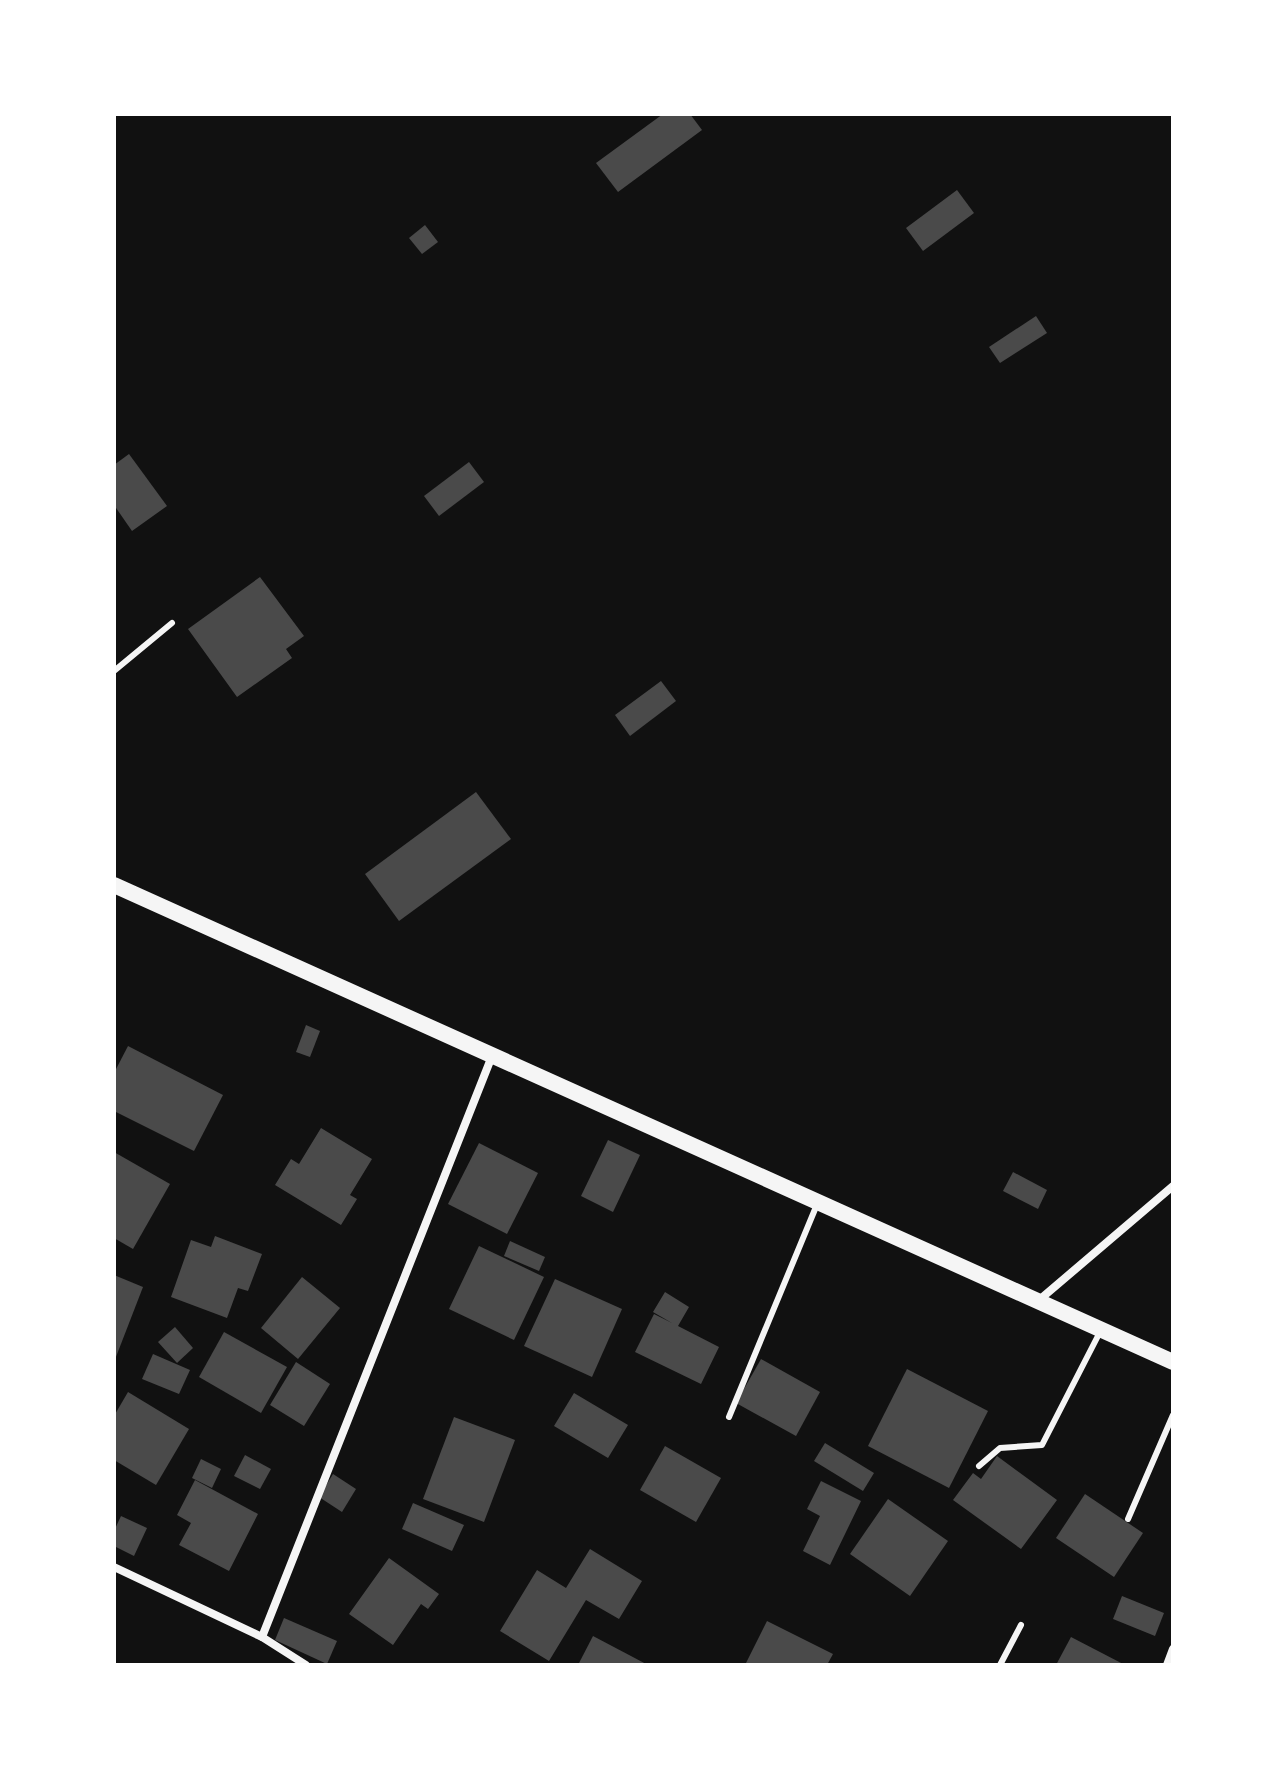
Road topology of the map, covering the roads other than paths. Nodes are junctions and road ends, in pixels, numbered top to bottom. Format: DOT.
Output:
graph roads {
  1 [pos="172,623"];
  2 [pos="114,671"];
  3 [pos="114,885"];
  4 [pos="492,1056"];
  5 [pos="1173,1186"];
  6 [pos="818,1202"];
  7 [pos="1037,1301"];
  8 [pos="1101,1330"];
  9 [pos="1173,1362"];
  10 [pos="1173,1415"];
  11 [pos="729,1417"];
  12 [pos="979,1466"];
  13 [pos="1128,1519"];
  14 [pos="114,1567"];
  15 [pos="1021,1625"];
  16 [pos="262,1637"];
  17 [pos="1173,1649"];
  18 [pos="306,1665"];
  19 [pos="1000,1665"];
  20 [pos="1167,1665"];
  1 -- 2 [label="lane"];
  3 -- 4 [label="main road"];
  4 -- 6 [label="main road"];
  4 -- 16 [label="street"];
  5 -- 7 [label="street"];
  6 -- 7 [label="main road"];
  6 -- 11 [label="lane"];
  7 -- 8 [label="main road"];
  8 -- 9 [label="main road"];
  8 -- 12 [label="lane"];
  10 -- 13 [label="lane"];
  14 -- 16 [label="street"];
  15 -- 19 [label="lane"];
  16 -- 18 [label="street"];
  17 -- 20 [label="street"];
}
